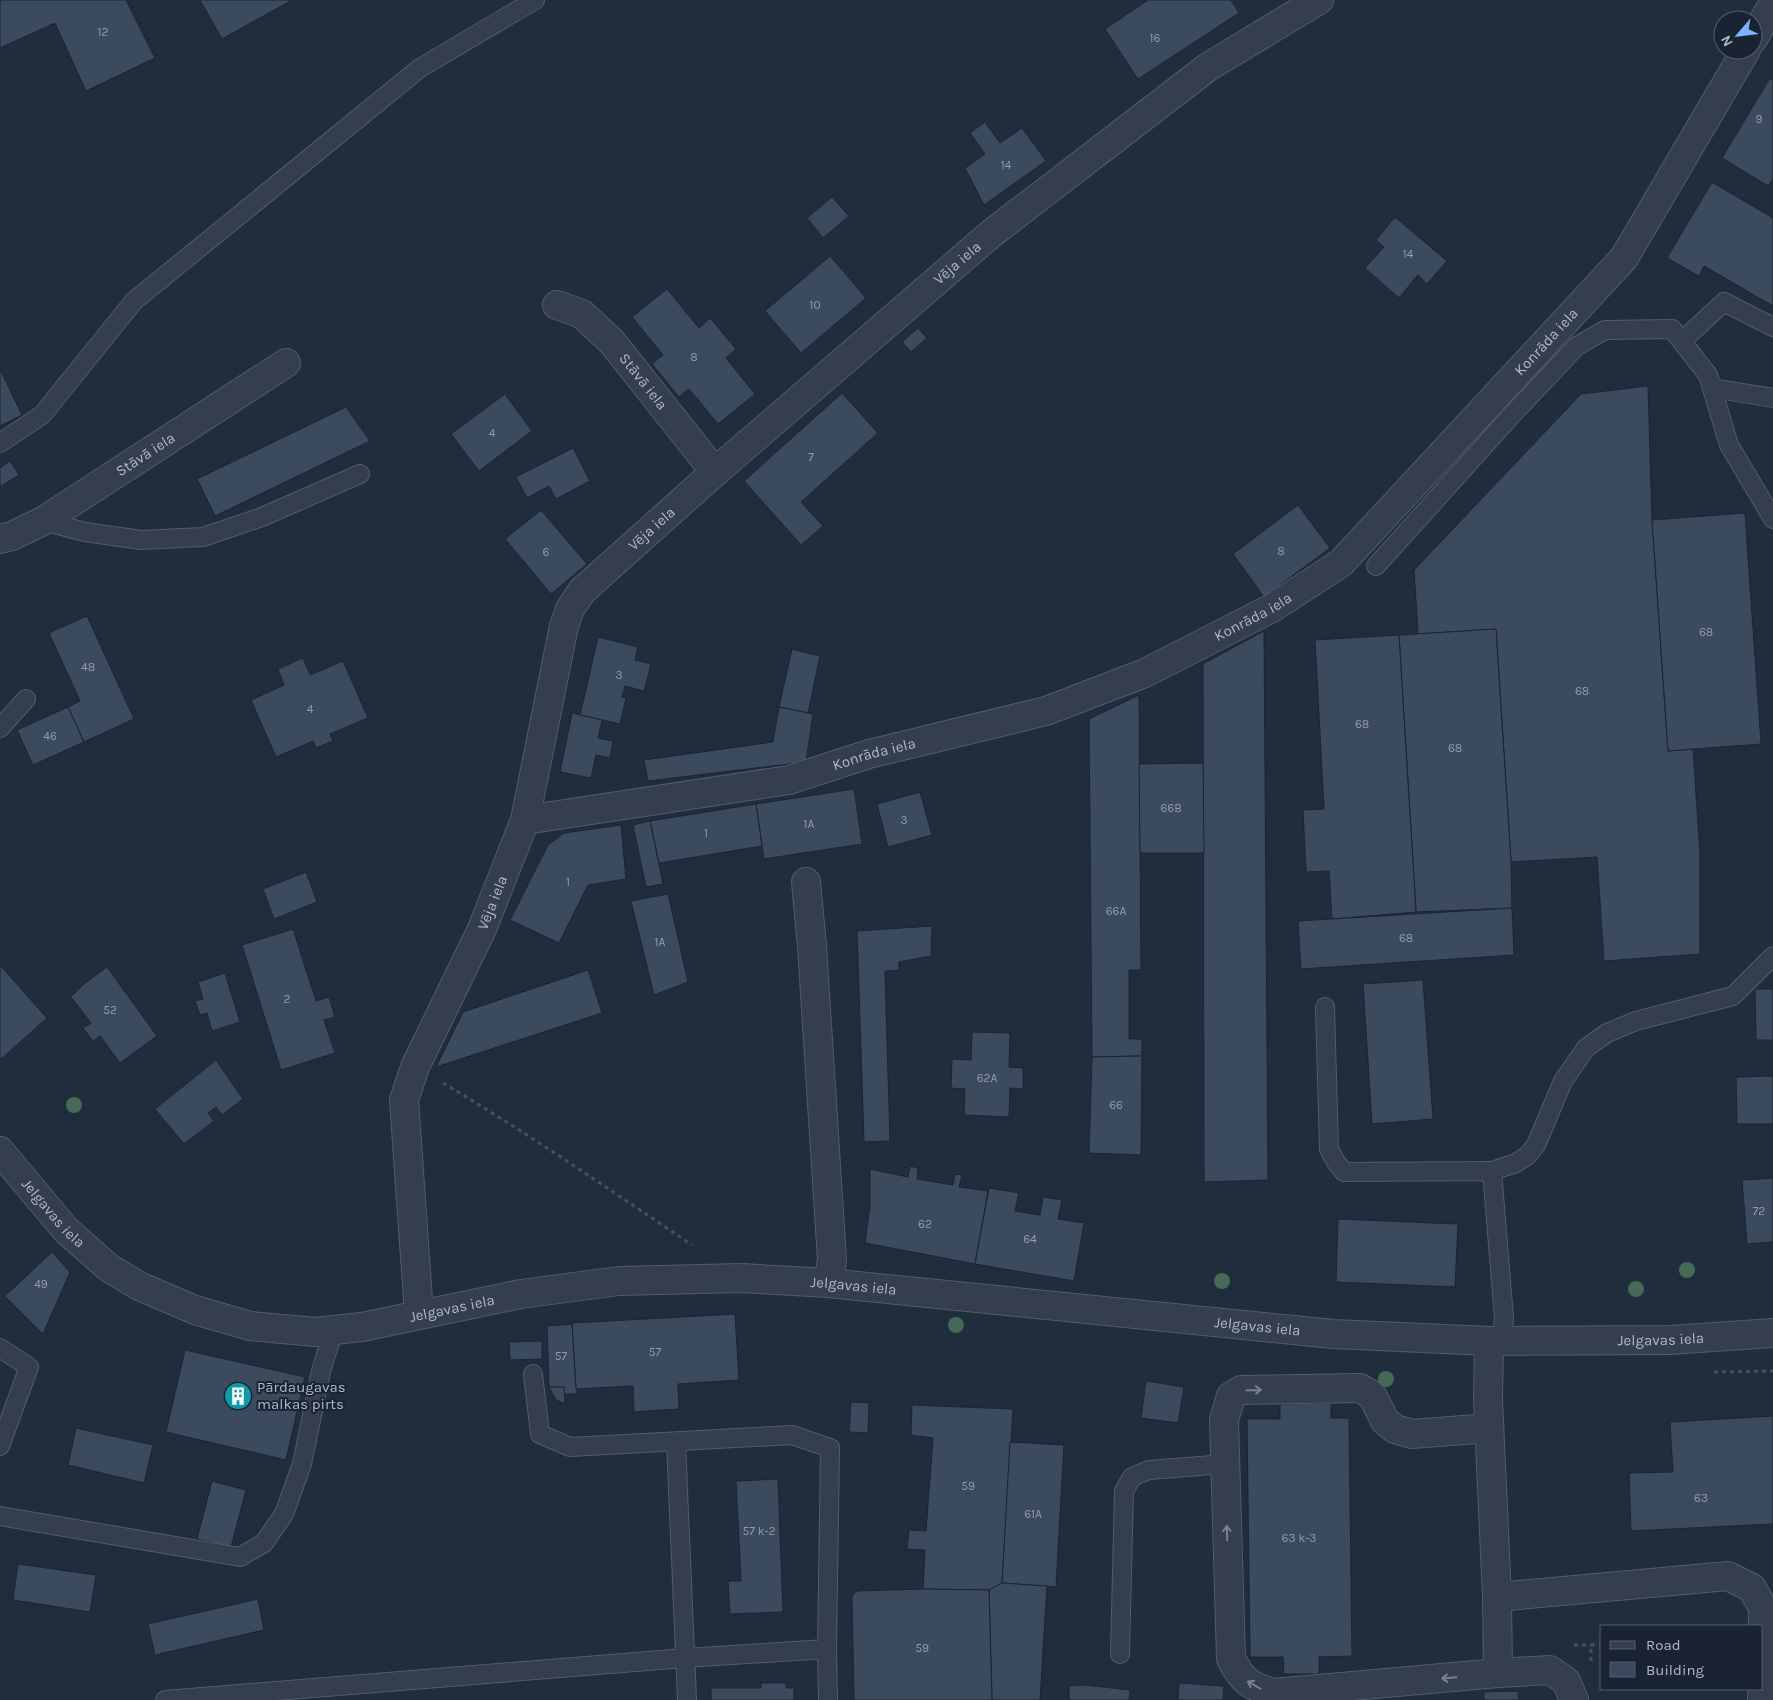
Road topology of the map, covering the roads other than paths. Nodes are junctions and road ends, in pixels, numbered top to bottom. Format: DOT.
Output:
graph roads {
  1 [pos="535,0"];
  2 [pos="1319,0"];
  3 [pos="1773,4"];
  4 [pos="1763,21"];
  5 [pos="1740,60"];
  6 [pos="557,304"];
  7 [pos="1773,327"];
  8 [pos="1682,342"];
  9 [pos="286,363"];
  10 [pos="1712,388"];
  11 [pos="1773,398"];
  12 [pos="0,442"];
  13 [pos="715,472"];
  14 [pos="360,474"];
  15 [pos="1773,519"];
  16 [pos="43,521"];
  17 [pos="0,539"];
  18 [pos="1376,566"];
  19 [pos="26,699"];
  20 [pos="0,728"];
  21 [pos="525,820"];
  22 [pos="806,882"];
  23 [pos="1773,956"];
  24 [pos="1325,1007"];
  25 [pos="0,1151"];
  26 [pos="1492,1171"];
  27 [pos="828,1283"];
  28 [pos="419,1314"];
  29 [pos="334,1329"];
  30 [pos="1773,1333"];
  31 [pos="1496,1341"];
  32 [pos="0,1348"];
  33 [pos="533,1374"];
  34 [pos="1489,1428"];
  35 [pos="676,1442"];
  36 [pos="0,1446"];
  37 [pos="1225,1464"];
  38 [pos="0,1516"];
  39 [pos="1497,1597"];
  40 [pos="1763,1625"];
  41 [pos="826,1650"];
  42 [pos="1120,1654"];
  43 [pos="685,1658"];
  44 [pos="1498,1673"];
  45 [pos="286,1695"];
  46 [pos="165,1700"];
  47 [pos="687,1700"];
  48 [pos="828,1700"];
  49 [pos="1574,1700"];
  1 -- 12 [label="lane"];
  2 -- 13 [label="street, Vēja iela"];
  3 -- 4 [label="street"];
  5 -- 21 [label="street, Konrāda iela"];
  6 -- 13 [label="street, Stāvā iela"];
  7 -- 8 [label="lane"];
  8 -- 10 [label="lane"];
  8 -- 18 [label="lane"];
  9 -- 16 [label="street, Stāvā iela"];
  10 -- 11 [label="lane"];
  10 -- 15 [label="lane"];
  13 -- 21 [label="street, Vēja iela"];
  14 -- 16 [label="lane"];
  16 -- 17 [label="street, Stāvā iela"];
  19 -- 20 [label="lane"];
  21 -- 28 [label="street, Vēja iela"];
  22 -- 27 [label="street"];
  23 -- 26 [label="lane"];
  24 -- 26 [label="lane"];
  25 -- 29 [label="street, Jelgavas iela"];
  26 -- 31 [label="lane"];
  27 -- 28 [label="street, Jelgavas iela"];
  27 -- 31 [label="street, Jelgavas iela"];
  28 -- 29 [label="street, Jelgavas iela"];
  29 -- 38 [label="lane"];
  30 -- 31 [label="street, Jelgavas iela"];
  31 -- 34 [label="street"];
  32 -- 36 [label="lane"];
  33 -- 35 [label="lane"];
  37 -- 34 [label="street, one-way"];
  34 -- 39 [label="street"];
  35 -- 41 [label="lane"];
  35 -- 43 [label="lane"];
  37 -- 42 [label="lane"];
  44 -- 37 [label="street, one-way"];
  39 -- 40 [label="street"];
  39 -- 44 [label="street"];
  41 -- 43 [label="lane"];
  41 -- 48 [label="lane"];
  43 -- 45 [label="lane"];
  43 -- 47 [label="lane"];
  44 -- 49 [label="street"];
  45 -- 46 [label="lane"];
}
